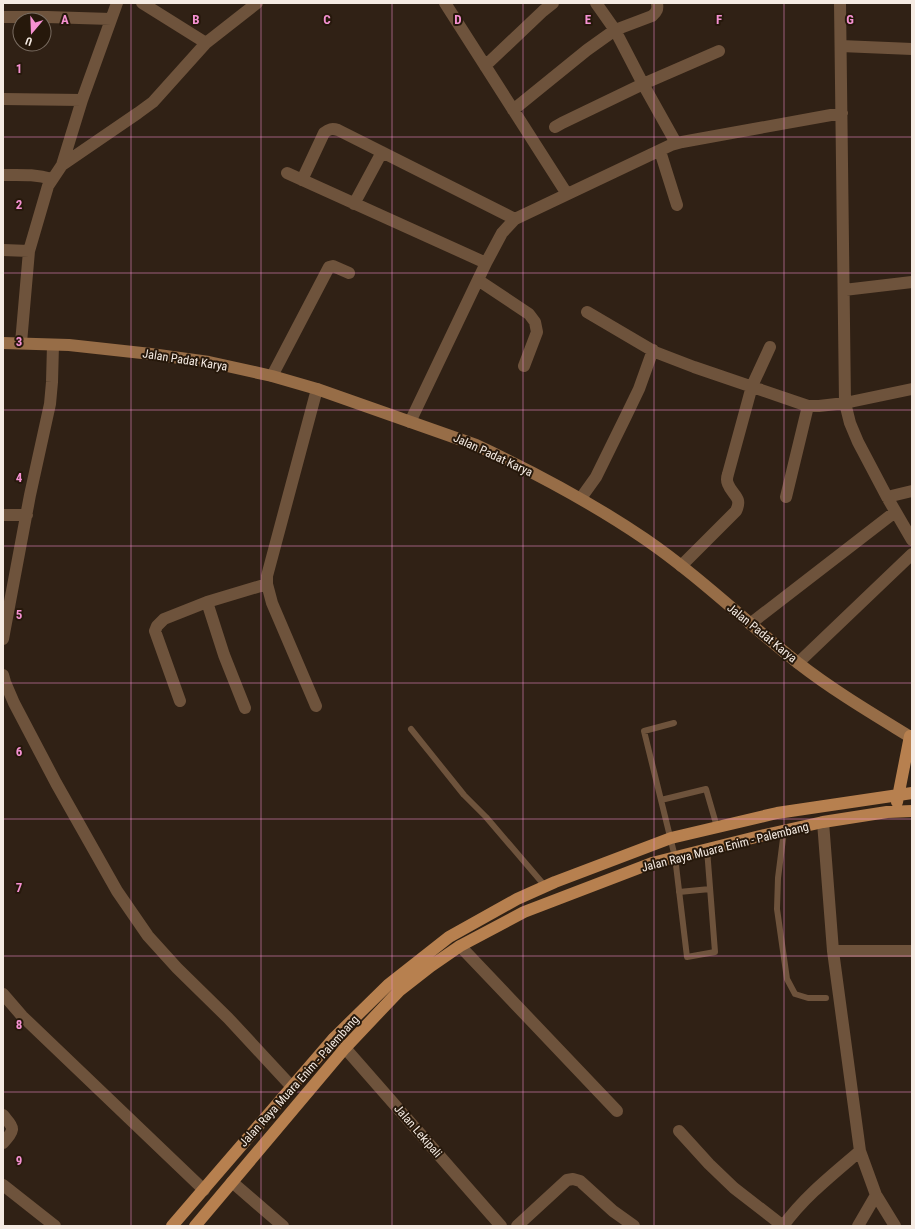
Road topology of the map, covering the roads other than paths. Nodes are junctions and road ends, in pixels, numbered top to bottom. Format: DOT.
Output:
graph roads {
  1 [pos="117,3"];
  2 [pos="142,3"];
  3 [pos="257,3"];
  4 [pos="445,3"];
  5 [pos="553,3"];
  6 [pos="596,3"];
  7 [pos="657,3"];
  8 [pos="840,3"];
  9 [pos="3,17"];
  10 [pos="112,19"];
  11 [pos="615,30"];
  12 [pos="206,43"];
  13 [pos="841,46"];
  14 [pos="912,49"];
  15 [pos="719,51"];
  16 [pos="485,66"];
  17 [pos="643,84"];
  18 [pos="3,99"];
  19 [pos="82,100"];
  20 [pos="513,110"];
  21 [pos="842,113"];
  22 [pos="555,127"];
  23 [pos="676,144"];
  24 [pos="660,150"];
  25 [pos="382,152"];
  26 [pos="62,165"];
  27 [pos="287,173"];
  28 [pos="3,175"];
  29 [pos="52,179"];
  30 [pos="302,180"];
  31 [pos="567,194"];
  32 [pos="354,204"];
  33 [pos="677,205"];
  34 [pos="515,219"];
  35 [pos="3,250"];
  36 [pos="29,251"];
  37 [pos="486,263"];
  38 [pos="349,273"];
  39 [pos="478,280"];
  40 [pos="912,282"];
  41 [pos="844,290"];
  42 [pos="586,312"];
  43 [pos="3,343"];
  44 [pos="20,343"];
  45 [pos="53,345"];
  46 [pos="770,347"];
  47 [pos="653,350"];
  48 [pos="524,366"];
  49 [pos="272,376"];
  50 [pos="752,386"];
  51 [pos="317,389"];
  52 [pos="912,389"];
  53 [pos="845,403"];
  54 [pos="808,406"];
  55 [pos="410,422"];
  56 [pos="912,491"];
  57 [pos="786,497"];
  58 [pos="887,497"];
  59 [pos="581,498"];
  60 [pos="895,512"];
  61 [pos="3,515"];
  62 [pos="27,515"];
  63 [pos="912,540"];
  64 [pos="912,554"];
  65 [pos="681,566"];
  66 [pos="267,584"];
  67 [pos="207,602"];
  68 [pos="750,624"];
  69 [pos="3,639"];
  70 [pos="798,663"];
  71 [pos="3,675"];
  72 [pos="180,701"];
  73 [pos="316,706"];
  74 [pos="245,708"];
  75 [pos="674,722"];
  76 [pos="411,729"];
  77 [pos="911,737"];
  78 [pos="912,793"];
  79 [pos="898,796"];
  80 [pos="661,800"];
  81 [pos="894,811"];
  82 [pos="912,811"];
  83 [pos="823,822"];
  84 [pos="717,827"];
  85 [pos="784,831"];
  86 [pos="670,838"];
  87 [pos="707,849"];
  88 [pos="675,858"];
  89 [pos="545,886"];
  90 [pos="710,889"];
  91 [pos="680,892"];
  92 [pos="460,946"];
  93 [pos="832,951"];
  94 [pos="912,951"];
  95 [pos="3,994"];
  96 [pos="826,998"];
  97 [pos="334,1038"];
  98 [pos="345,1048"];
  99 [pos="292,1087"];
  100 [pos="617,1111"];
  101 [pos="3,1115"];
  102 [pos="679,1131"];
  103 [pos="3,1143"];
  104 [pos="860,1151"];
  105 [pos="232,1182"];
  106 [pos="3,1185"];
  107 [pos="204,1190"];
  108 [pos="876,1195"];
  109 [pos="56,1226"];
  110 [pos="172,1226"];
  111 [pos="195,1226"];
  112 [pos="283,1226"];
  113 [pos="502,1226"];
  114 [pos="517,1226"];
  115 [pos="634,1226"];
  116 [pos="858,1226"];
  117 [pos="895,1226"];
  1 -- 10 [label="street"];
  2 -- 12 [label="street"];
  3 -- 12 [label="street"];
  4 -- 16 [label="street"];
  5 -- 16 [label="street"];
  6 -- 11 [label="street"];
  7 -- 11 [label="street"];
  8 -- 13 [label="street"];
  9 -- 10 [label="street"];
  10 -- 19 [label="street"];
  11 -- 17 [label="street"];
  11 -- 20 [label="street"];
  12 -- 26 [label="street"];
  13 -- 14 [label="street"];
  13 -- 21 [label="street"];
  15 -- 17 [label="street"];
  16 -- 20 [label="street"];
  17 -- 22 [label="street"];
  17 -- 23 [label="street"];
  18 -- 19 [label="street"];
  19 -- 26 [label="street"];
  20 -- 31 [label="street"];
  21 -- 23 [label="street"];
  21 -- 41 [label="street"];
  23 -- 24 [label="street"];
  24 -- 31 [label="street"];
  24 -- 33 [label="street"];
  25 -- 30 [label="street"];
  25 -- 32 [label="street"];
  25 -- 34 [label="street"];
  26 -- 29 [label="street"];
  27 -- 30 [label="street"];
  28 -- 29 [label="street"];
  29 -- 36 [label="street"];
  30 -- 32 [label="street"];
  31 -- 34 [label="street"];
  32 -- 37 [label="street"];
  34 -- 37 [label="street"];
  35 -- 36 [label="street"];
  36 -- 44 [label="street"];
  37 -- 39 [label="street"];
  38 -- 49 [label="street"];
  39 -- 48 [label="street"];
  39 -- 55 [label="street"];
  40 -- 41 [label="street"];
  41 -- 53 [label="street"];
  42 -- 47 [label="street"];
  43 -- 44 [label="street, Jalan Padat Karya"];
  44 -- 45 [label="street, Jalan Padat Karya"];
  45 -- 49 [label="street, Jalan Padat Karya"];
  45 -- 62 [label="street"];
  46 -- 50 [label="street"];
  47 -- 50 [label="street"];
  47 -- 59 [label="street"];
  49 -- 51 [label="street, Jalan Padat Karya"];
  50 -- 54 [label="street"];
  50 -- 65 [label="street"];
  51 -- 55 [label="street, Jalan Padat Karya"];
  51 -- 66 [label="street"];
  52 -- 53 [label="street"];
  53 -- 54 [label="street"];
  53 -- 58 [label="street"];
  54 -- 57 [label="street"];
  55 -- 59 [label="street, Jalan Padat Karya"];
  56 -- 58 [label="street"];
  58 -- 60 [label="street"];
  59 -- 65 [label="street, Jalan Padat Karya"];
  60 -- 63 [label="street"];
  60 -- 68 [label="street"];
  61 -- 62 [label="street"];
  62 -- 69 [label="street"];
  64 -- 70 [label="street"];
  65 -- 68 [label="street, Jalan Padat Karya"];
  66 -- 67 [label="street"];
  66 -- 73 [label="street"];
  67 -- 72 [label="street"];
  67 -- 74 [label="street"];
  68 -- 70 [label="street, Jalan Padat Karya"];
  70 -- 77 [label="street, Jalan Padat Karya"];
  71 -- 99 [label="street"];
  75 -- 80 [label="lane"];
  76 -- 89 [label="lane"];
  77 -- 79 [label="main road"];
  78 -- 79 [label="main road, Jalan Raya Muara Enim - Palembang"];
  79 -- 81 [label="main road"];
  79 -- 84 [label="main road, Jalan Raya Muara Enim - Palembang"];
  80 -- 84 [label="lane"];
  80 -- 86 [label="lane"];
  81 -- 82 [label="main road, Jalan Raya Muara Enim - Palembang"];
  81 -- 83 [label="main road, Jalan Raya Muara Enim - Palembang"];
  83 -- 85 [label="main road, Jalan Raya Muara Enim - Palembang"];
  83 -- 93 [label="street"];
  84 -- 86 [label="main road, Jalan Raya Muara Enim - Palembang"];
  85 -- 87 [label="main road, Jalan Raya Muara Enim - Palembang"];
  85 -- 96 [label="lane"];
  86 -- 88 [label="lane"];
  86 -- 89 [label="main road, Jalan Raya Muara Enim - Palembang"];
  87 -- 88 [label="main road, Jalan Raya Muara Enim - Palembang"];
  87 -- 90 [label="lane"];
  88 -- 91 [label="lane"];
  88 -- 92 [label="main road, Jalan Raya Muara Enim - Palembang"];
  89 -- 97 [label="main road, Jalan Raya Muara Enim - Palembang"];
  90 -- 91 [label="lane"];
  90 -- 91 [label="lane"];
  92 -- 98 [label="main road, Jalan Raya Muara Enim - Palembang"];
  92 -- 100 [label="street"];
  93 -- 94 [label="street"];
  93 -- 104 [label="street"];
  95 -- 107 [label="street"];
  97 -- 98 [label="street, Jalan Lekipali"];
  97 -- 99 [label="main road, Jalan Raya Muara Enim - Palembang"];
  98 -- 105 [label="main road, Jalan Raya Muara Enim - Palembang"];
  98 -- 113 [label="street, Jalan Lekipali"];
  99 -- 107 [label="main road, Jalan Raya Muara Enim - Palembang"];
  101 -- 103 [label="street"];
  102 -- 104 [label="street"];
  104 -- 108 [label="street"];
  105 -- 111 [label="main road, Jalan Raya Muara Enim - Palembang"];
  105 -- 112 [label="street"];
  106 -- 109 [label="street"];
  107 -- 110 [label="main road, Jalan Raya Muara Enim - Palembang"];
  108 -- 116 [label="street"];
  108 -- 117 [label="street"];
  114 -- 115 [label="street"];
}
